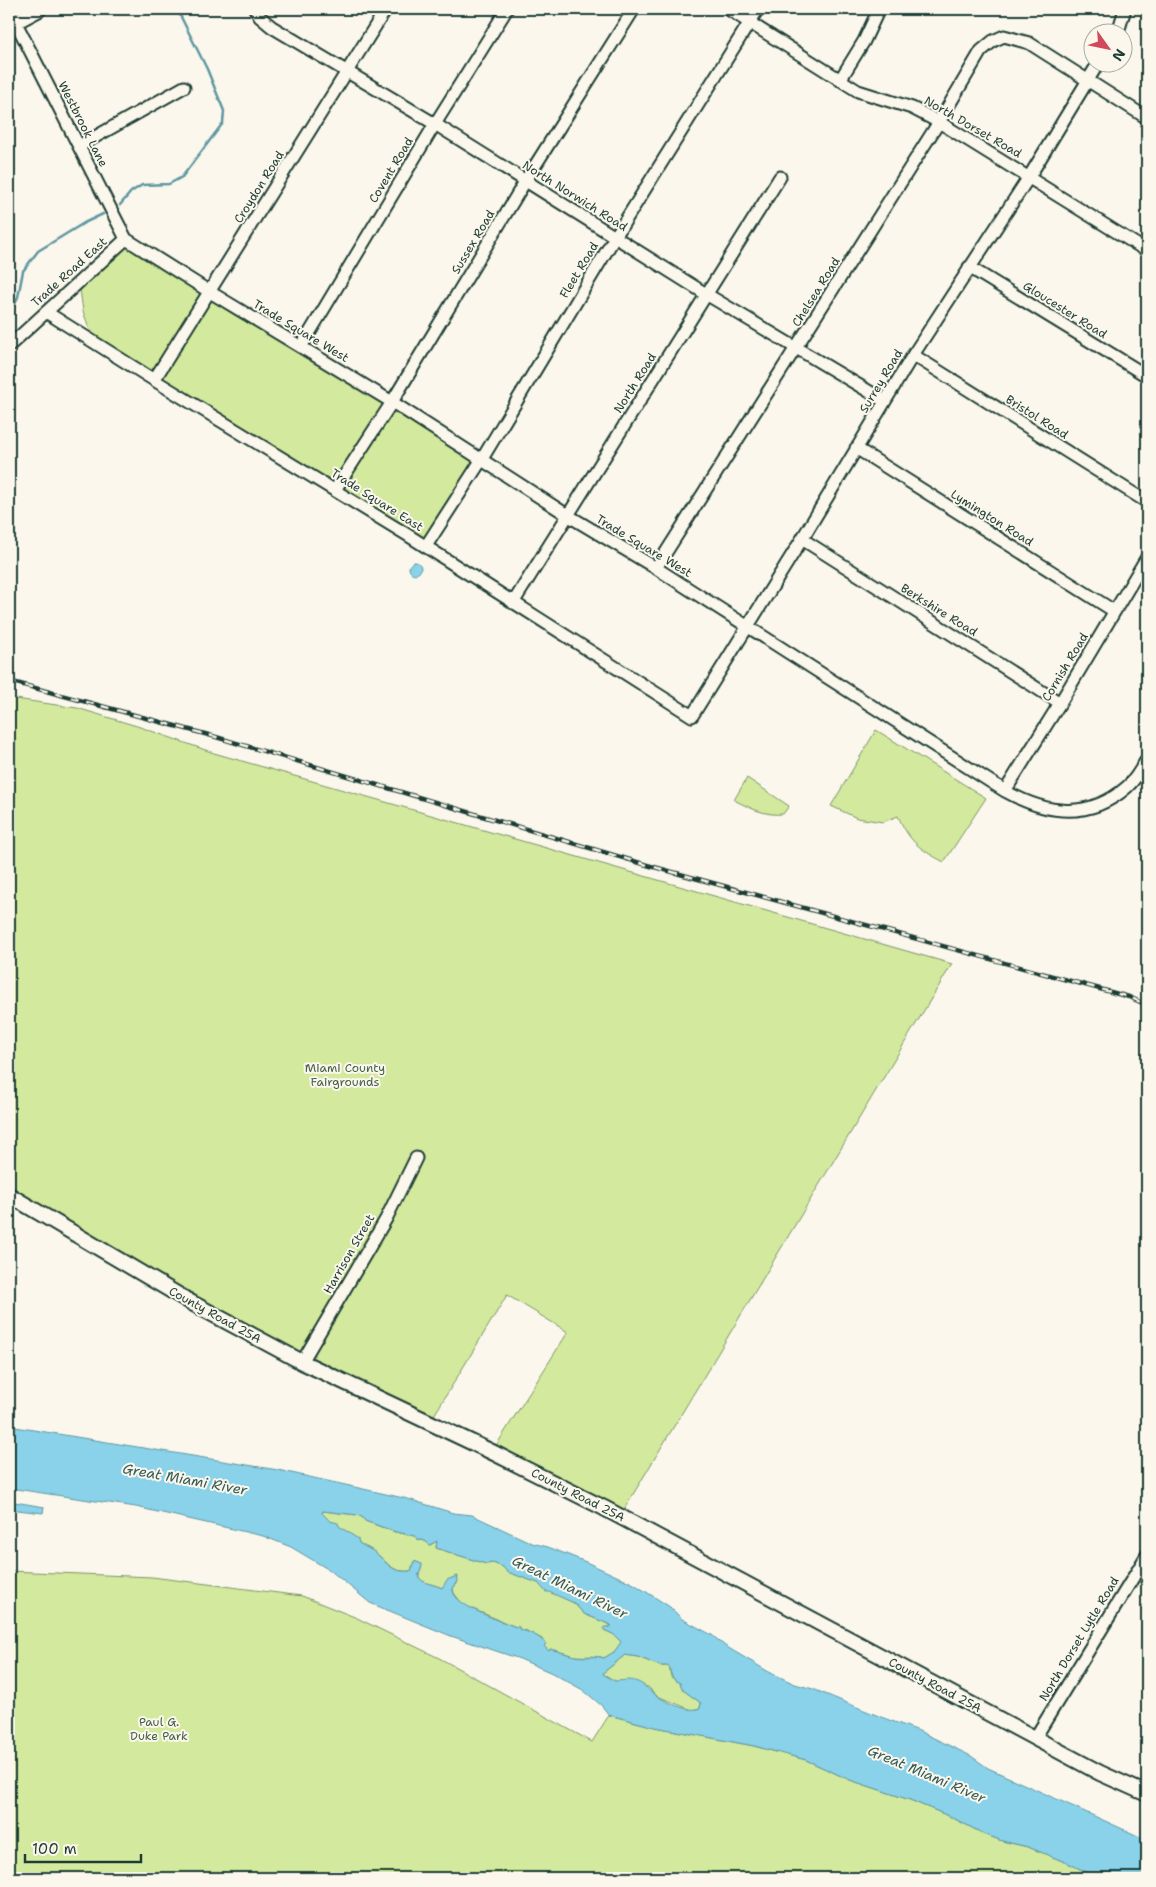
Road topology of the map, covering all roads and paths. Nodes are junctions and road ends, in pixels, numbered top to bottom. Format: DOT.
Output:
graph roads {
  1 [pos="39,9"];
  2 [pos="255,9"];
  3 [pos="386,9"];
  4 [pos="507,9"];
  5 [pos="634,9"];
  6 [pos="728,9"];
  7 [pos="758,9"];
  8 [pos="879,9"];
  9 [pos="1125,9"];
  10 [pos="749,22"];
  11 [pos="1121,22"];
  12 [pos="12,23"];
  13 [pos="346,72"];
  14 [pos="1092,72"];
  15 [pos="840,80"];
  16 [pos="1087,80"];
  17 [pos="184,87"];
  18 [pos="1147,118"];
  19 [pos="939,122"];
  20 [pos="435,124"];
  21 [pos="79,146"];
  22 [pos="780,177"];
  23 [pos="1029,177"];
  24 [pos="526,180"];
  25 [pos="615,237"];
  26 [pos="126,239"];
  27 [pos="1147,251"];
  28 [pos="969,267"];
  29 [pos="210,292"];
  30 [pos="706,294"];
  31 [pos="46,312"];
  32 [pos="9,346"];
  33 [pos="301,347"];
  34 [pos="796,349"];
  35 [pos="913,355"];
  36 [pos="1147,376"];
  37 [pos="154,380"];
  38 [pos="885,401"];
  39 [pos="392,402"];
  40 [pos="856,448"];
  41 [pos="482,459"];
  42 [pos="335,490"];
  43 [pos="1147,502"];
  44 [pos="569,516"];
  45 [pos="802,539"];
  46 [pos="426,546"];
  47 [pos="1147,556"];
  48 [pos="656,568"];
  49 [pos="513,603"];
  50 [pos="1114,611"];
  51 [pos="747,628"];
  52 [pos="1060,703"];
  53 [pos="692,716"];
  54 [pos="1147,759"];
  55 [pos="1004,791"];
  56 [pos="416,1158"];
  57 [pos="9,1194"];
  58 [pos="302,1362"];
  59 [pos="1147,1555"];
  60 [pos="1035,1738"];
  61 [pos="1147,1794"];
  1 -- 12 [label="main road"];
  2 -- 13 [label="street, North Norwich Road"];
  3 -- 13 [label="street, Croydon Road"];
  4 -- 20 [label="street, Covent Road"];
  5 -- 24 [label="street, Sussex Road"];
  6 -- 10 [label="street, North Dorset Road"];
  7 -- 10 [label="street, Fleet Road"];
  8 -- 15 [label="street"];
  9 -- 11 [label="street"];
  10 -- 15 [label="street, North Dorset Road"];
  10 -- 25 [label="street, Fleet Road"];
  12 -- 21 [label="street, Westbrook Lane"];
  13 -- 20 [label="street, North Norwich Road"];
  13 -- 29 [label="street, Croydon Road"];
  14 -- 16 [label="street, Surrey Road"];
  15 -- 19 [label="street, North Dorset Road"];
  16 -- 18 [label="street"];
  16 -- 19 [label="street, Chelsea Road"];
  16 -- 23 [label="street, Surrey Road"];
  17 -- 21 [label="street"];
  19 -- 23 [label="street, North Dorset Road"];
  19 -- 34 [label="street, Chelsea Road"];
  20 -- 24 [label="street, North Norwich Road"];
  20 -- 33 [label="street, Covent Road"];
  21 -- 26 [label="street, Westbrook Lane"];
  22 -- 30 [label="street, North Road"];
  23 -- 27 [label="street, North Dorset Road"];
  23 -- 28 [label="street, Surrey Road"];
  24 -- 25 [label="street, North Norwich Road"];
  24 -- 39 [label="street, Sussex Road"];
  25 -- 30 [label="street, North Norwich Road"];
  25 -- 41 [label="street, Fleet Road"];
  26 -- 29 [label="street, Trade Square West"];
  26 -- 31 [label="street, Trade Road East"];
  28 -- 35 [label="street, Surrey Road"];
  28 -- 36 [label="street, Gloucester Road"];
  29 -- 33 [label="street, Trade Square West"];
  29 -- 37 [label="street, Croydon Road"];
  30 -- 34 [label="street, North Norwich Road"];
  30 -- 44 [label="street, North Road"];
  31 -- 32 [label="street, Trade Road East"];
  31 -- 37 [label="street, Trade Square East"];
  33 -- 39 [label="street, Trade Square West"];
  34 -- 38 [label="street, North Norwich Road"];
  34 -- 48 [label="street, Chelsea Road"];
  35 -- 38 [label="street, Surrey Road"];
  35 -- 43 [label="street, Bristol Road"];
  37 -- 42 [label="street, Trade Square East"];
  38 -- 40 [label="street, Surrey Road"];
  39 -- 41 [label="street, Trade Square West"];
  39 -- 42 [label="street, Sussex Road"];
  40 -- 45 [label="street, Surrey Road"];
  40 -- 50 [label="street, Lymington Road"];
  41 -- 44 [label="street, Trade Square West"];
  41 -- 46 [label="street, Fleet Road"];
  42 -- 46 [label="street, Trade Square East"];
  44 -- 48 [label="street, Trade Square West"];
  44 -- 49 [label="street, North Road"];
  45 -- 51 [label="street, Surrey Road"];
  45 -- 52 [label="street, Berkshire Road"];
  46 -- 49 [label="street, Trade Square East"];
  47 -- 50 [label="street, Cornish Road"];
  48 -- 51 [label="street, Trade Square West"];
  49 -- 53 [label="street, Trade Square East"];
  50 -- 52 [label="street, Cornish Road"];
  51 -- 53 [label="street, Surrey Road"];
  51 -- 55 [label="street, Trade Square West"];
  52 -- 55 [label="street, Cornish Road"];
  54 -- 55 [label="street, Trade Square West"];
  56 -- 58 [label="street, Harrison Street"];
  57 -- 58 [label="main road, County Road 25A"];
  58 -- 60 [label="main road, County Road 25A"];
  59 -- 60 [label="street, North Dorset Lytle Road"];
  60 -- 61 [label="main road, County Road 25A"];
}
